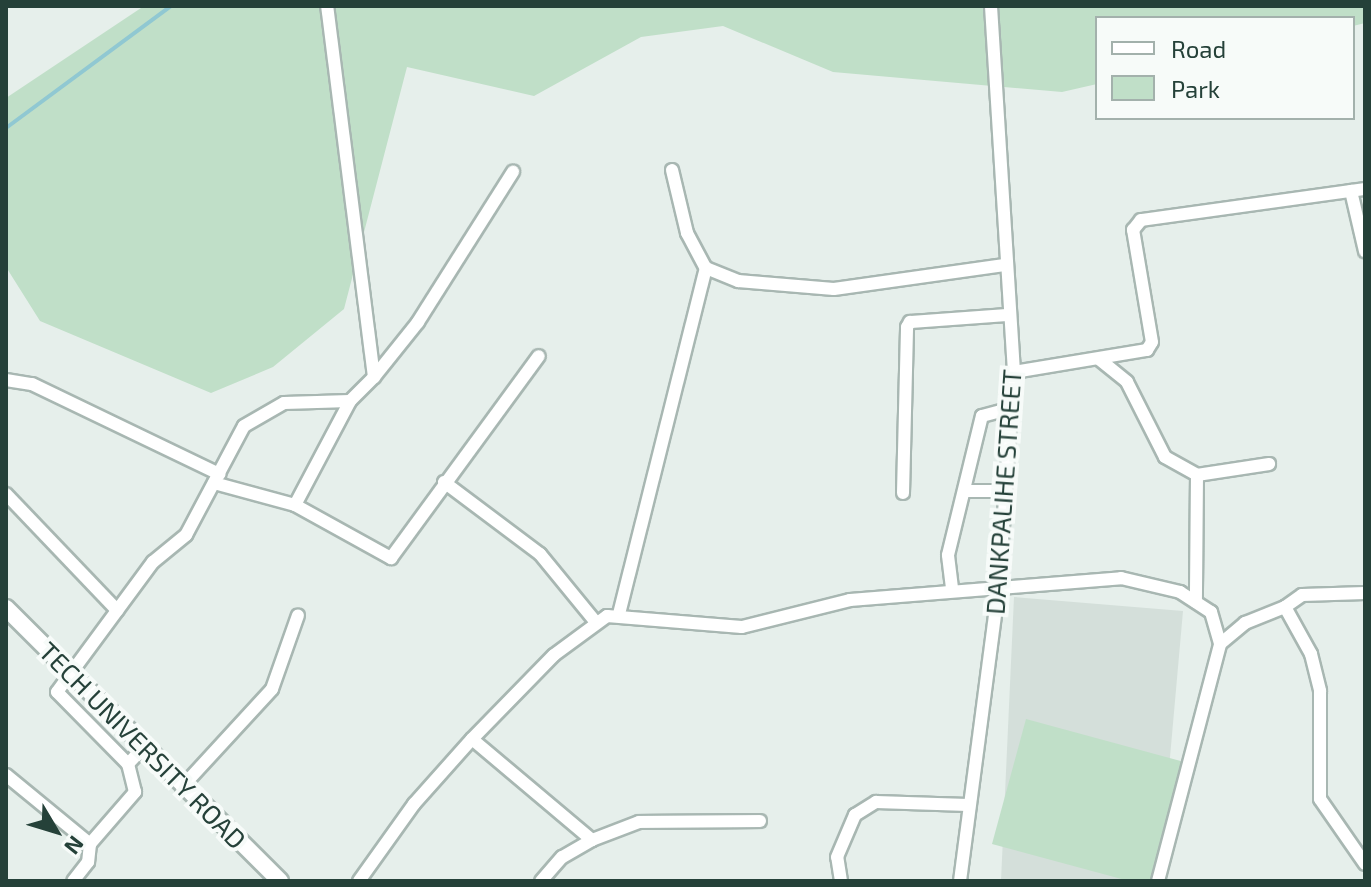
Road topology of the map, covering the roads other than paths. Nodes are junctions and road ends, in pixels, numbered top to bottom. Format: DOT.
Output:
graph roads {
  1 [pos="327,6"];
  2 [pos="991,6"];
  3 [pos="672,170"];
  4 [pos="513,172"];
  5 [pos="1365,189"];
  6 [pos="1351,191"];
  7 [pos="1365,251"];
  8 [pos="1004,265"];
  9 [pos="706,268"];
  10 [pos="1008,315"];
  11 [pos="539,356"];
  12 [pos="1099,359"];
  13 [pos="1014,372"];
  14 [pos="374,377"];
  15 [pos="6,380"];
  16 [pos="350,401"];
  17 [pos="1012,408"];
  18 [pos="1269,464"];
  19 [pos="1197,475"];
  20 [pos="216,479"];
  21 [pos="444,482"];
  22 [pos="967,491"];
  23 [pos="1006,491"];
  24 [pos="903,493"];
  25 [pos="6,494"];
  26 [pos="295,505"];
  27 [pos="999,583"];
  28 [pos="952,588"];
  29 [pos="1365,593"];
  30 [pos="1196,602"];
  31 [pos="1285,607"];
  32 [pos="6,608"];
  33 [pos="117,610"];
  34 [pos="619,614"];
  35 [pos="298,615"];
  36 [pos="594,620"];
  37 [pos="1220,644"];
  38 [pos="71,673"];
  39 [pos="472,739"];
  40 [pos="144,747"];
  41 [pos="128,764"];
  42 [pos="6,775"];
  43 [pos="182,787"];
  44 [pos="968,805"];
  45 [pos="760,821"];
  46 [pos="592,840"];
  47 [pos="90,844"];
  48 [pos="1365,864"];
  49 [pos="73,881"];
  50 [pos="280,881"];
  51 [pos="359,881"];
  52 [pos="541,881"];
  53 [pos="841,881"];
  54 [pos="960,881"];
  55 [pos="1158,881"];
  1 -- 14 [label="street"];
  2 -- 8 [label="street, DANKPALIHE STREET"];
  3 -- 9 [label="street"];
  4 -- 14 [label="street"];
  5 -- 6 [label="street"];
  6 -- 7 [label="street"];
  6 -- 12 [label="street"];
  8 -- 9 [label="street"];
  8 -- 10 [label="street, DANKPALIHE STREET"];
  9 -- 34 [label="street"];
  10 -- 13 [label="street, DANKPALIHE STREET"];
  10 -- 24 [label="street"];
  11 -- 21 [label="street"];
  12 -- 13 [label="street"];
  12 -- 19 [label="street"];
  13 -- 17 [label="street, DANKPALIHE STREET"];
  14 -- 16 [label="street"];
  15 -- 20 [label="street"];
  16 -- 20 [label="street"];
  16 -- 26 [label="street"];
  17 -- 22 [label="street"];
  17 -- 23 [label="street, DANKPALIHE STREET"];
  18 -- 19 [label="street"];
  19 -- 30 [label="street"];
  20 -- 26 [label="street"];
  20 -- 33 [label="street"];
  21 -- 26 [label="street"];
  21 -- 36 [label="street"];
  22 -- 23 [label="street"];
  22 -- 28 [label="street"];
  23 -- 27 [label="street, DANKPALIHE STREET"];
  25 -- 33 [label="street"];
  27 -- 28 [label="street"];
  27 -- 30 [label="street"];
  27 -- 44 [label="street, DANKPALIHE STREET"];
  28 -- 34 [label="street"];
  29 -- 31 [label="street"];
  30 -- 37 [label="street"];
  31 -- 37 [label="street"];
  31 -- 48 [label="street"];
  32 -- 38 [label="street, TECH UNIVERSITY ROAD"];
  33 -- 38 [label="street"];
  34 -- 36 [label="street"];
  35 -- 43 [label="street"];
  36 -- 39 [label="street"];
  37 -- 55 [label="street"];
  38 -- 40 [label="street, TECH UNIVERSITY ROAD"];
  38 -- 41 [label="street"];
  39 -- 46 [label="street"];
  39 -- 51 [label="street"];
  40 -- 41 [label="street"];
  40 -- 43 [label="street, TECH UNIVERSITY ROAD"];
  41 -- 47 [label="street"];
  42 -- 47 [label="street"];
  43 -- 50 [label="street, TECH UNIVERSITY ROAD"];
  44 -- 53 [label="street"];
  44 -- 54 [label="street, DANKPALIHE STREET"];
  45 -- 46 [label="street"];
  46 -- 52 [label="street"];
  47 -- 49 [label="street"];
}
